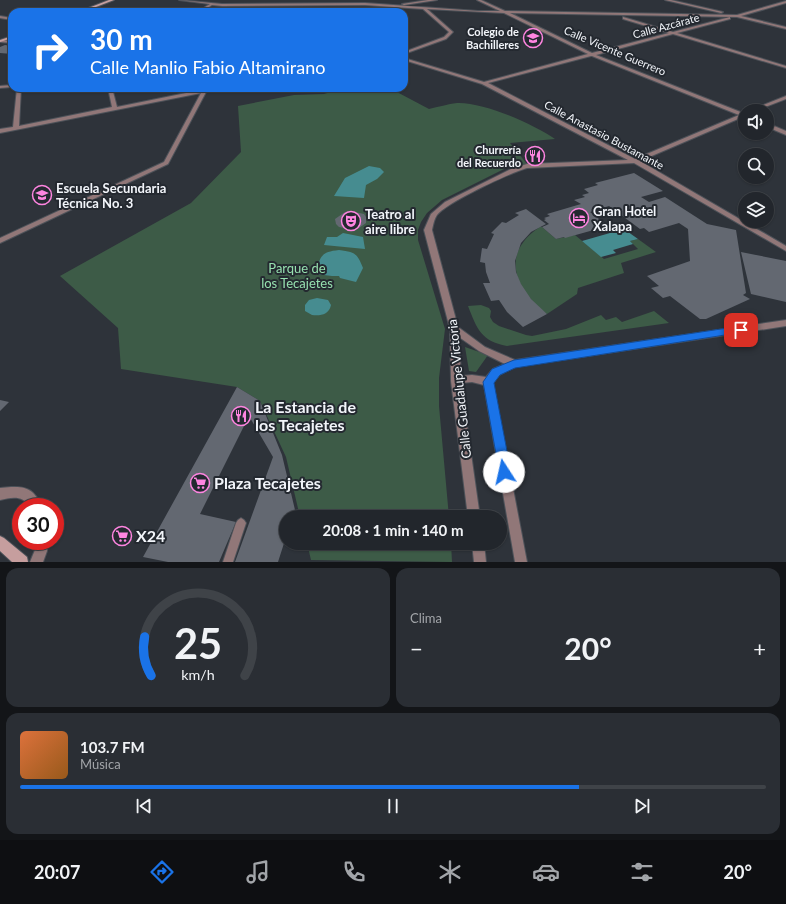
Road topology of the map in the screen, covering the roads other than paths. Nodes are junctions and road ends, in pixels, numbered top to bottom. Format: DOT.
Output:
graph roads {
  1 [pos="112,0"];
  2 [pos="181,0"];
  3 [pos="380,0"];
  4 [pos="436,0"];
  5 [pos="479,0"];
  6 [pos="666,0"];
  7 [pos="786,2"];
  8 [pos="211,5"];
  9 [pos="264,6"];
  10 [pos="390,6"];
  11 [pos="395,6"];
  12 [pos="91,8"];
  13 [pos="206,8"];
  14 [pos="424,9"];
  15 [pos="507,12"];
  16 [pos="614,14"];
  17 [pos="737,16"];
  18 [pos="786,28"];
  19 [pos="676,33"];
  20 [pos="408,52"];
  21 [pos="593,55"];
  22 [pos="408,60"];
  23 [pos="786,67"];
  24 [pos="484,83"];
  25 [pos="18,92"];
  26 [pos="111,92"];
  27 [pos="190,92"];
  28 [pos="202,92"];
  29 [pos="786,97"];
  30 [pos="768,104"];
  31 [pos="115,108"];
  32 [pos="738,113"];
  33 [pos="738,118"];
  34 [pos="16,128"];
  35 [pos="774,128"];
  36 [pos="0,131"];
  37 [pos="786,133"];
  38 [pos="635,161"];
  39 [pos="0,241"];
  40 [pos="786,249"];
  41 [pos="786,323"];
  42 [pos="454,329"];
  43 [pos="514,364"];
  44 [pos="456,381"];
  45 [pos="488,382"];
  46 [pos="0,494"];
  47 [pos="30,498"];
  48 [pos="473,510"];
  49 [pos="241,524"];
  50 [pos="0,542"];
  51 [pos="41,550"];
  52 [pos="479,550"];
  53 [pos="22,562"];
  54 [pos="36,562"];
  55 [pos="228,562"];
  56 [pos="480,562"];
  57 [pos="521,562"];
  1 -- 12 [label="main road"];
  2 -- 8 [label="street"];
  3 -- 10 [label="street"];
  4 -- 11 [label="street"];
  5 -- 15 [label="street, Calle Vicente Guerrero"];
  6 -- 17 [label="street"];
  7 -- 17 [label="street, Calle Azcárate"];
  8 -- 9 [label="street"];
  8 -- 13 [label="street"];
  9 -- 10 [label="street"];
  10 -- 11 [label="street"];
  11 -- 14 [label="street"];
  14 -- 15 [label="street"];
  14 -- 20 [label="street"];
  15 -- 16 [label="street"];
  15 -- 21 [label="street, Calle Vicente Guerrero"];
  16 -- 17 [label="street"];
  16 -- 19 [label="street"];
  17 -- 18 [label="street"];
  17 -- 19 [label="street, Calle Azcárate"];
  19 -- 21 [label="street, Calle Azcárate"];
  19 -- 23 [label="street"];
  21 -- 24 [label="street, Calle Azcárate"];
  21 -- 32 [label="street, Calle Vicente Guerrero"];
  22 -- 24 [label="street, Calle Anastasio Bustamante"];
  24 -- 38 [label="street, Calle Anastasio Bustamante"];
  25 -- 34 [label="street"];
  26 -- 31 [label="street"];
  27 -- 31 [label="street"];
  28 -- 39 [label="street"];
  29 -- 30 [label="street"];
  31 -- 34 [label="street"];
  33 -- 38 [label="street, Calle Guadalupe Victoria"];
  34 -- 36 [label="street"];
  35 -- 37 [label="street"];
  38 -- 40 [label="street, Calle Anastasio Bustamante"];
  38 -- 42 [label="street, Calle Guadalupe Victoria"];
  41 -- 43 [label="street"];
  42 -- 43 [label="street"];
  42 -- 44 [label="street, Calle Guadalupe Victoria"];
  43 -- 45 [label="street"];
  44 -- 45 [label="street"];
  44 -- 48 [label="street, Calle Guadalupe Victoria"];
  45 -- 57 [label="street"];
  46 -- 47 [label="street"];
  49 -- 55 [label="lane"];
  50 -- 53 [label="main road"];
  51 -- 54 [label="street"];
  52 -- 56 [label="street"];
}
